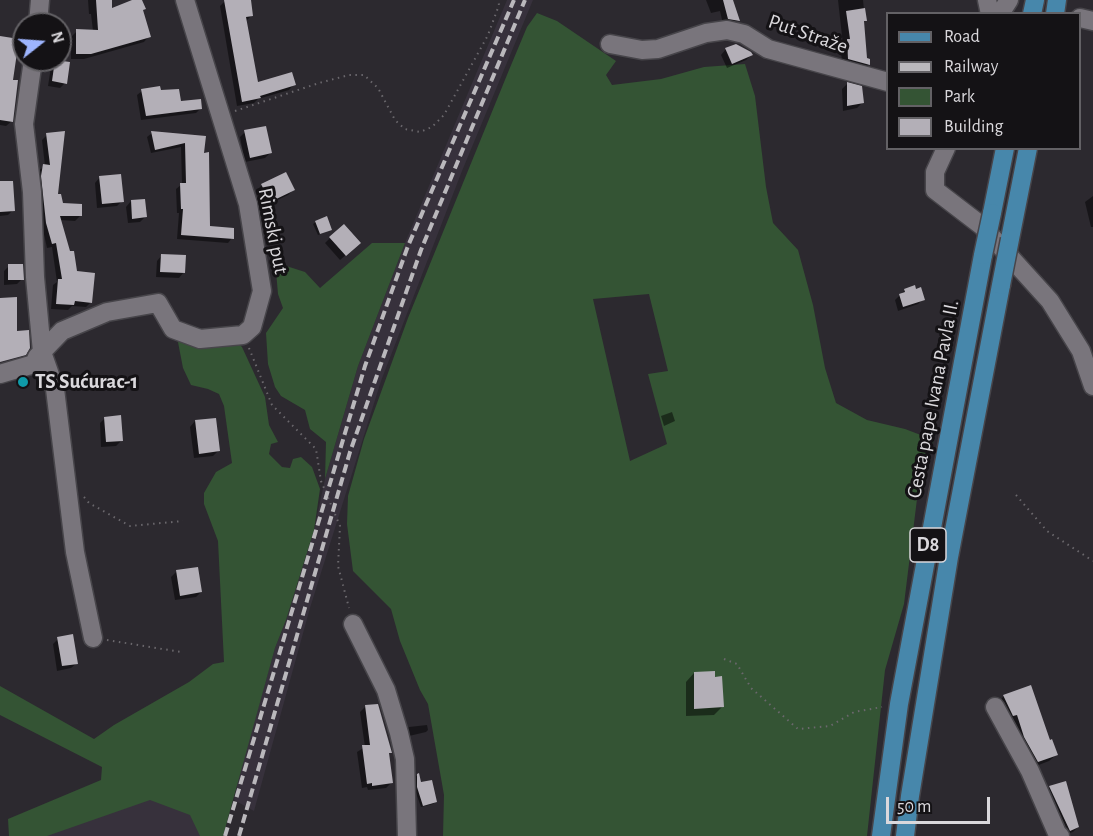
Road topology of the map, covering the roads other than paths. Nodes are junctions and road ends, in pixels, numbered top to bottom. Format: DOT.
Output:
graph roads {
  1 [pos="185,0"];
  2 [pos="610,44"];
  3 [pos="31,72"];
  4 [pos="886,81"];
  5 [pos="945,150"];
  6 [pos="1005,150"];
  7 [pos="1028,150"];
  8 [pos="1087,347"];
  9 [pos="42,352"];
  10 [pos="0,374"];
  11 [pos="1093,386"];
  12 [pos="353,624"];
  13 [pos="93,638"];
  14 [pos="995,707"];
  15 [pos="407,836"];
  16 [pos="881,836"];
  17 [pos="905,836"];
  18 [pos="1060,836"];
  1 -- 9 [label="street, Rimski put"];
  2 -- 4 [label="street, Put Straže"];
  3 -- 9 [label="street"];
  5 -- 8 [label="street"];
  6 -- 16 [label="main road, Cesta pape Ivana Pavla II. / D8, bridge"];
  7 -- 17 [label="main road, D8, bridge"];
  8 -- 11 [label="street"];
  9 -- 10 [label="street"];
  9 -- 13 [label="street"];
  12 -- 15 [label="street"];
  14 -- 18 [label="street"];
}
